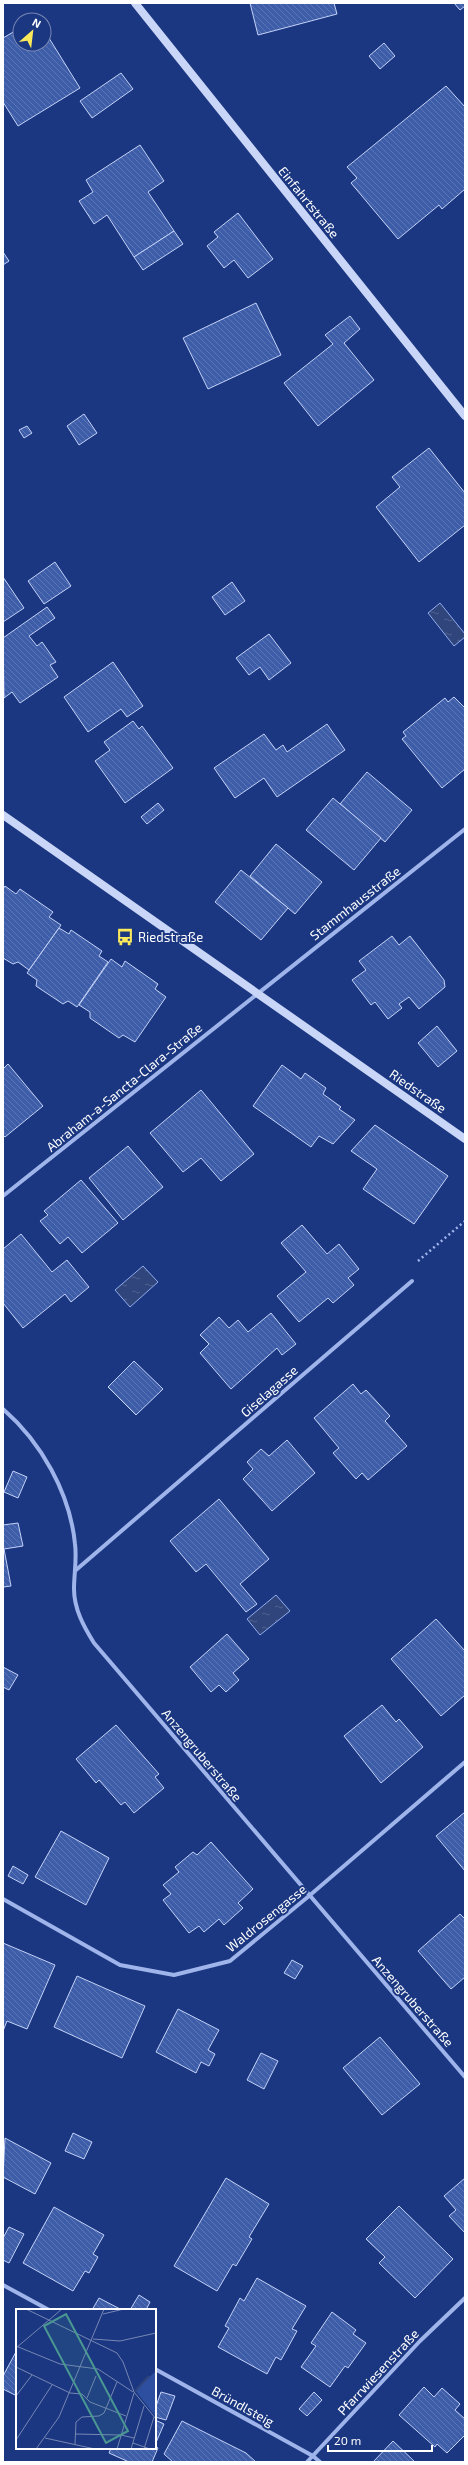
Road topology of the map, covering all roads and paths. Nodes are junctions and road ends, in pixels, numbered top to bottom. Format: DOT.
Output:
graph roads {
  1 [pos="134,3"];
  2 [pos="465,416"];
  3 [pos="3,815"];
  4 [pos="465,828"];
  5 [pos="257,993"];
  6 [pos="465,1139"];
  7 [pos="3,1196"];
  8 [pos="465,1221"];
  9 [pos="412,1281"];
  10 [pos="3,1409"];
  11 [pos="76,1570"];
  12 [pos="465,1762"];
  13 [pos="309,1896"];
  14 [pos="3,1899"];
  15 [pos="465,2076"];
  16 [pos="3,2284"];
  17 [pos="465,2298"];
  18 [pos="47,2309"];
  19 [pos="156,2370"];
  20 [pos="313,2456"];
  21 [pos="307,2462"];
  22 [pos="320,2462"];
  1 -- 2 [label="street, Einfahrtstraße"];
  3 -- 5 [label="street, Riedstraße"];
  4 -- 5 [label="street, Stammhausstraße"];
  5 -- 6 [label="street, Riedstraße"];
  5 -- 7 [label="street, Abraham-a-Sancta-Clara-Straße"];
  8 -- 9 [label="path"];
  9 -- 11 [label="street, Giselagasse"];
  10 -- 11 [label="street, Anzengruberstraße"];
  11 -- 13 [label="street, Anzengruberstraße"];
  12 -- 13 [label="street, Waldrosengasse"];
  13 -- 14 [label="street, Waldrosengasse"];
  13 -- 15 [label="street, Anzengruberstraße"];
  16 -- 18 [label="street"];
  17 -- 20 [label="street, Pfarrwiesenstraße"];
  19 -- 20 [label="street, Bründlsteig"];
  20 -- 21 [label="street, Pfarrwiesenstraße"];
  20 -- 22 [label="street, Bründlsteig"];
}
